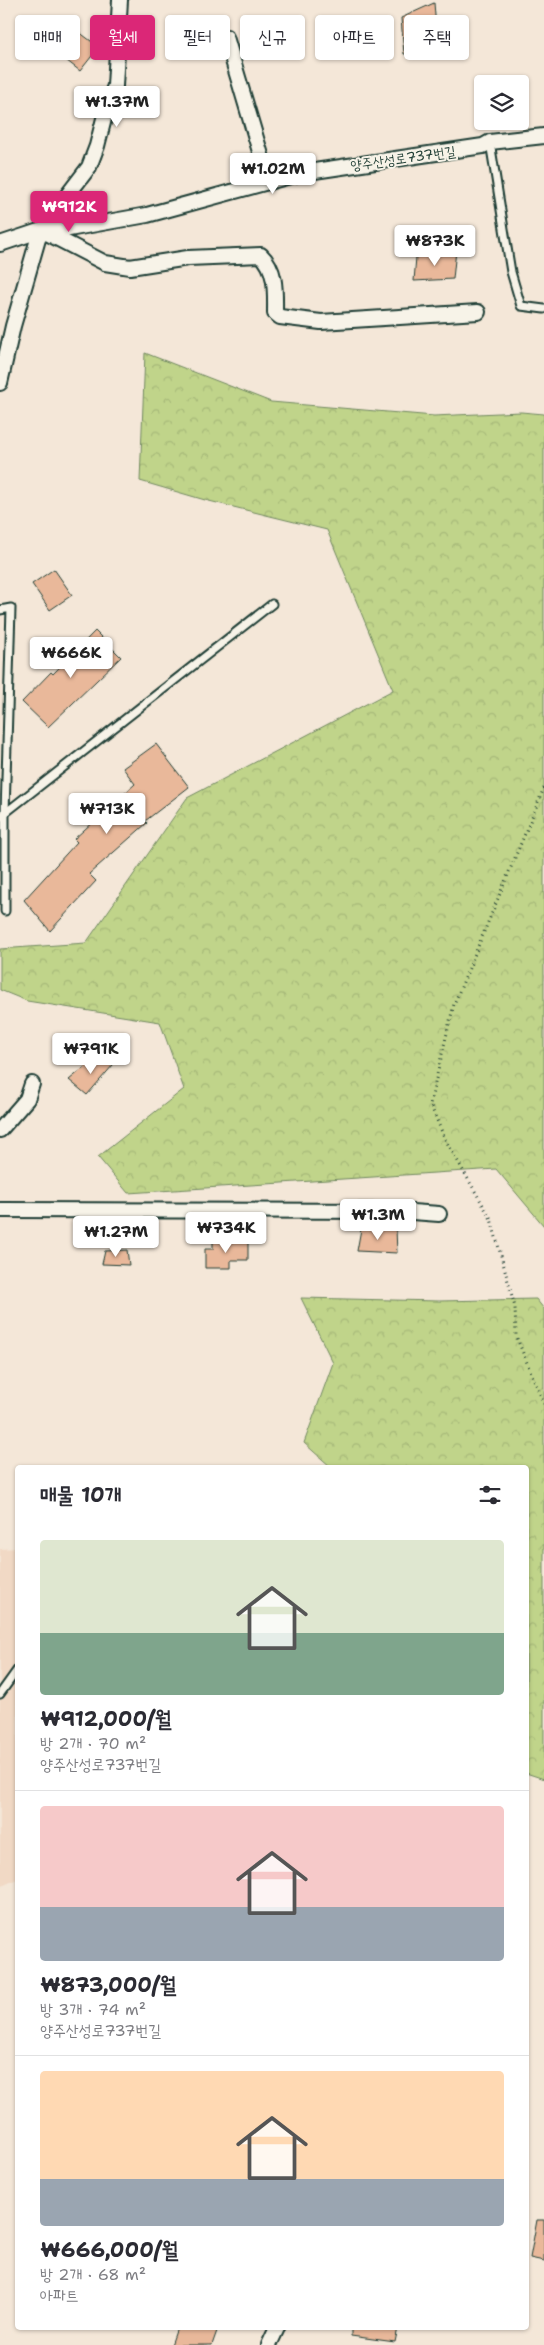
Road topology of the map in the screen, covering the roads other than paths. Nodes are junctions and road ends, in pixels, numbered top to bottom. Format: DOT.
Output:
graph roads {
  1 [pos="120,0"];
  2 [pos="230,50"];
  3 [pos="544,136"];
  4 [pos="490,142"];
  5 [pos="269,182"];
  6 [pos="95,224"];
  7 [pos="42,230"];
  8 [pos="0,244"];
  9 [pos="87,254"];
  10 [pos="544,308"];
  11 [pos="478,312"];
  12 [pos="0,383"];
  13 [pos="272,604"];
  14 [pos="0,610"];
  15 [pos="3,815"];
  16 [pos="5,911"];
  17 [pos="32,1084"];
  18 [pos="0,1130"];
  19 [pos="0,1210"];
  20 [pos="439,1214"];
  21 [pos="15,1673"];
  22 [pos="0,1694"];
  23 [pos="276,2330"];
  24 [pos="269,2345"];
  1 -- 7 [label="street"];
  2 -- 5 [label="street"];
  3 -- 4 [label="street, 양주산성로737번길"];
  4 -- 5 [label="street, 양주산성로737번길"];
  4 -- 10 [label="lane"];
  5 -- 6 [label="street, 양주산성로737번길"];
  6 -- 7 [label="street, 양주산성로737번길"];
  6 -- 9 [label="street"];
  7 -- 8 [label="street, 양주산성로737번길"];
  7 -- 9 [label="street"];
  7 -- 12 [label="street"];
  9 -- 11 [label="street"];
  13 -- 15 [label="lane"];
  14 -- 15 [label="lane"];
  15 -- 16 [label="lane"];
  17 -- 18 [label="street"];
  19 -- 20 [label="street"];
  21 -- 22 [label="lane"];
  23 -- 24 [label="street"];
}
